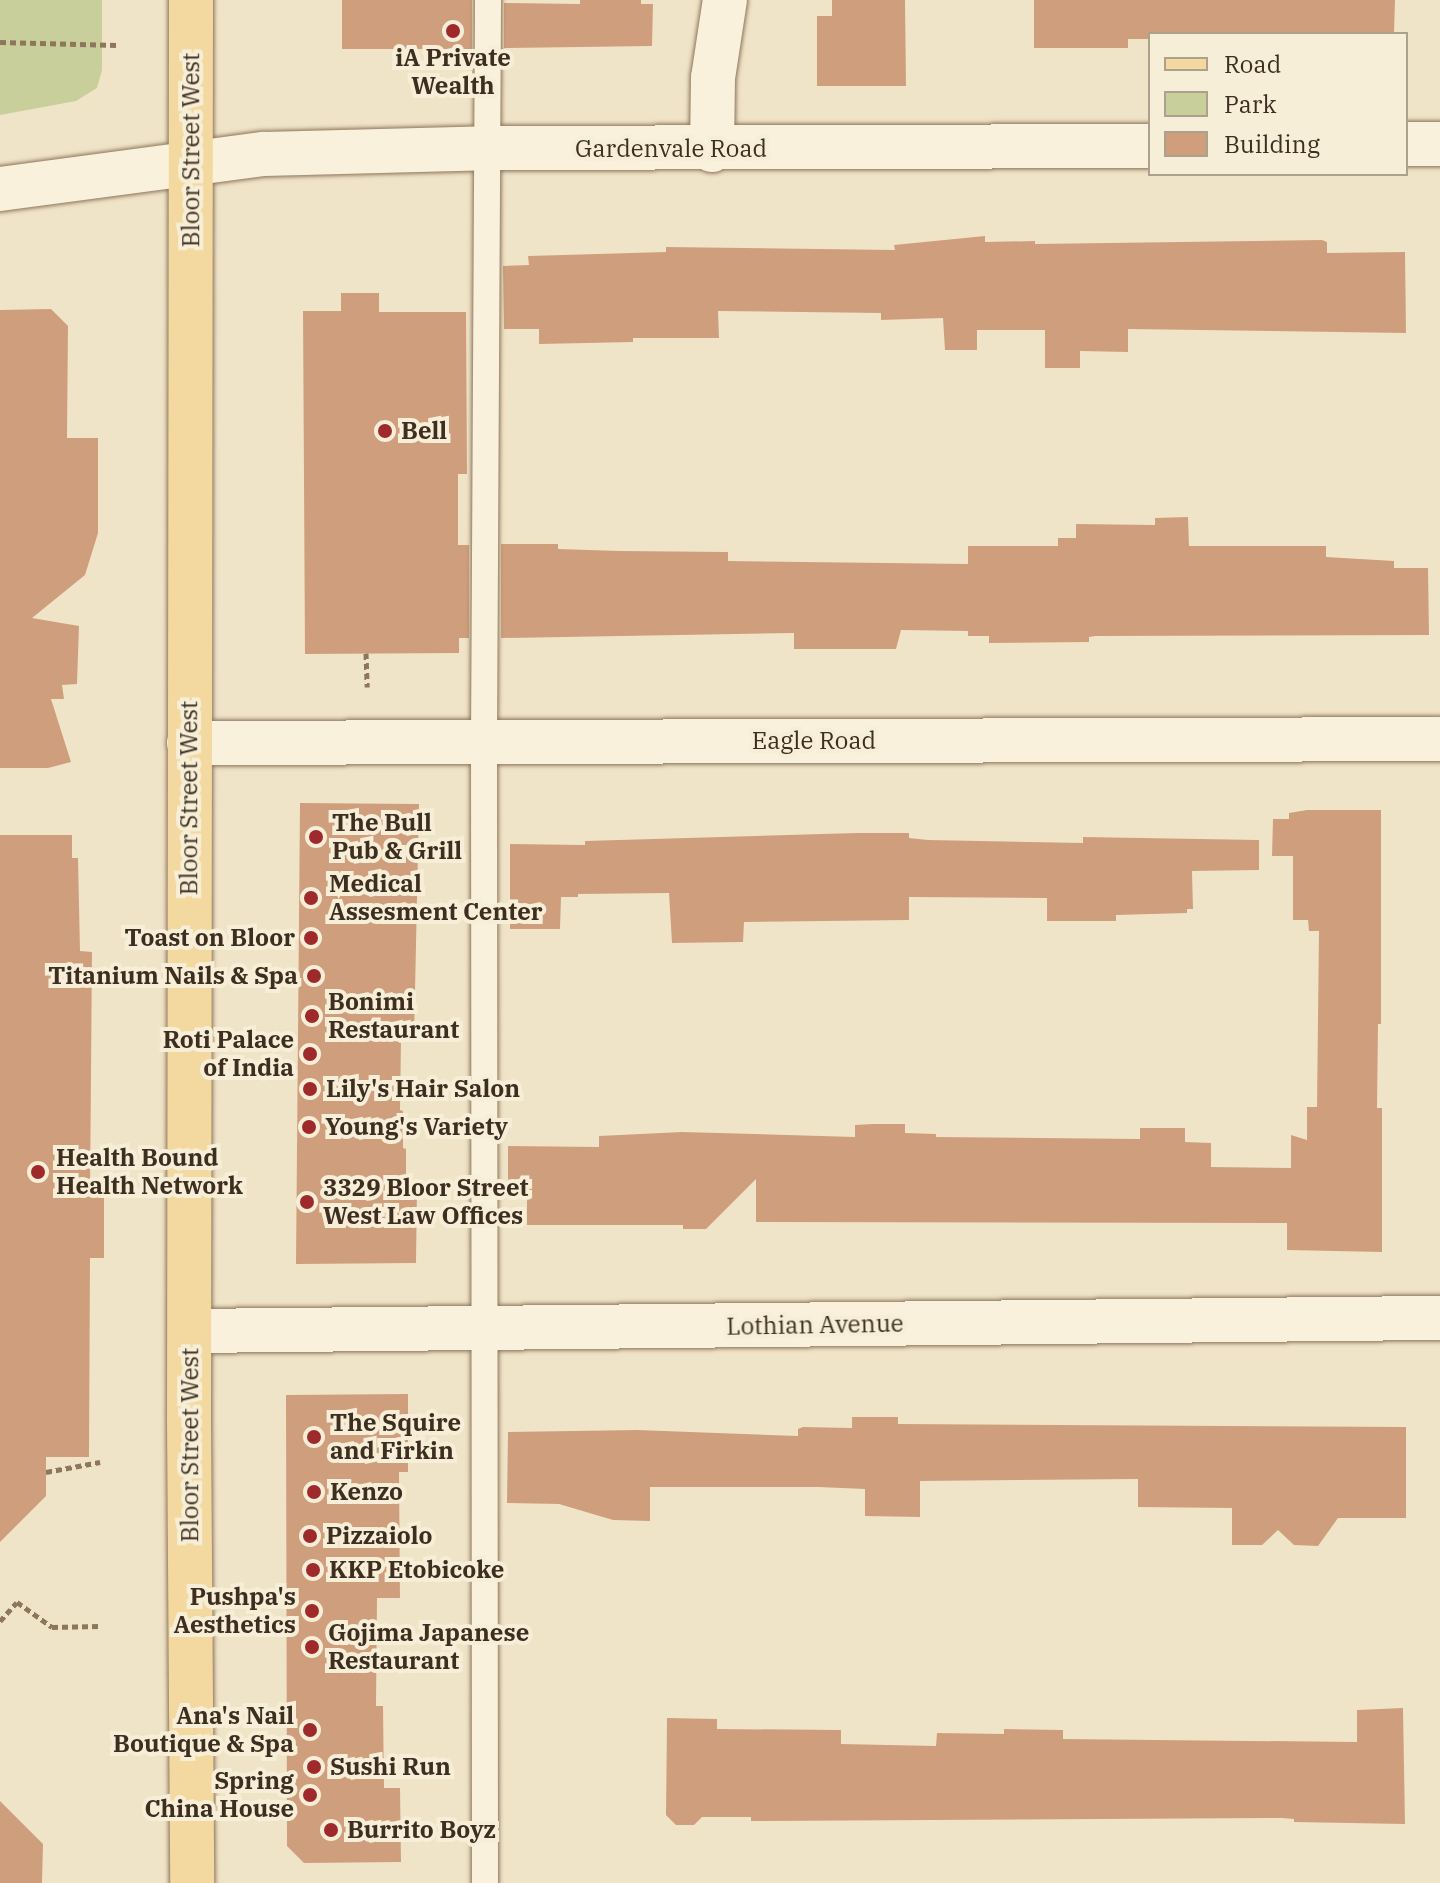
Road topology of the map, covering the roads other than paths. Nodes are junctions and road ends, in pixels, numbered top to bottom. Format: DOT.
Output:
graph roads {
  1 [pos="191,0"];
  2 [pos="488,0"];
  3 [pos="725,0"];
  4 [pos="1408,144"];
  5 [pos="1440,144"];
  6 [pos="1148,146"];
  7 [pos="487,148"];
  8 [pos="712,150"];
  9 [pos="192,163"];
  10 [pos="0,189"];
  11 [pos="1440,739"];
  12 [pos="484,741"];
  13 [pos="189,743"];
  14 [pos="1440,1318"];
  15 [pos="484,1329"];
  16 [pos="190,1331"];
  17 [pos="192,1883"];
  18 [pos="485,1883"];
  1 -- 9 [label="main road, Bloor Street West"];
  2 -- 7 [label="lane"];
  3 -- 8 [label="street"];
  4 -- 5 [label="street"];
  6 -- 8 [label="street, Gardenvale Road"];
  7 -- 8 [label="street, Gardenvale Road"];
  7 -- 9 [label="street, Gardenvale Road"];
  7 -- 12 [label="lane"];
  9 -- 10 [label="street, Gardenvale Road"];
  9 -- 13 [label="main road, Bloor Street West"];
  11 -- 12 [label="street, Eagle Road"];
  12 -- 13 [label="street, Eagle Road"];
  12 -- 15 [label="lane"];
  13 -- 16 [label="main road, Bloor Street West"];
  14 -- 15 [label="street, Lothian Avenue"];
  15 -- 16 [label="street, Lothian Avenue"];
  15 -- 18 [label="lane"];
  16 -- 17 [label="main road, Bloor Street West"];
}
